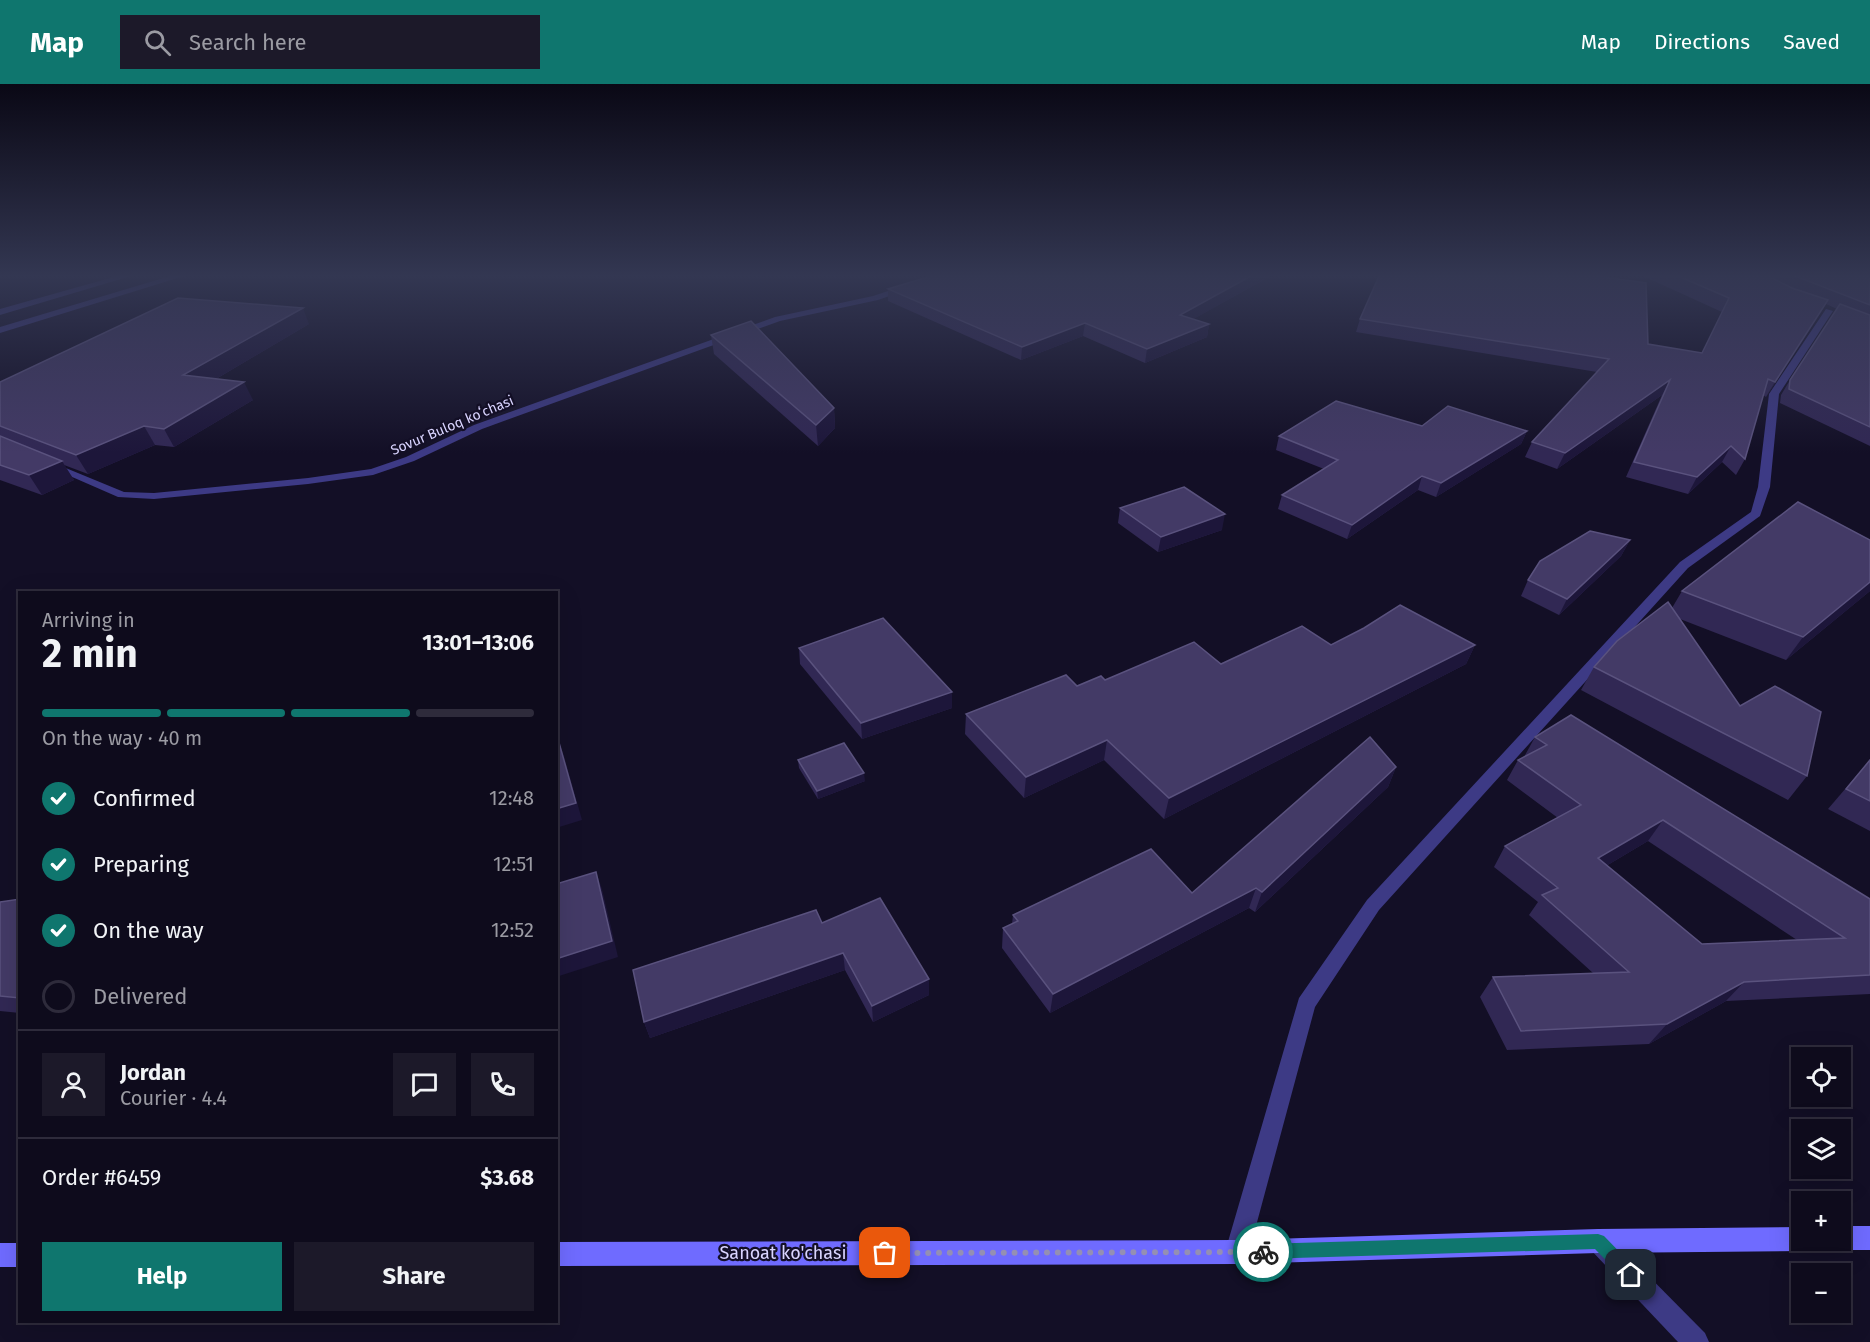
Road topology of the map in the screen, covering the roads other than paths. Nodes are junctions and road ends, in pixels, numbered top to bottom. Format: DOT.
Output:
graph roads {
  1 [pos="734,335"];
  2 [pos="1812,335"];
  3 [pos="40,461"];
  4 [pos="1851,1238"];
  5 [pos="1870,1238"];
  6 [pos="1791,1239"];
  7 [pos="1598,1241"];
  8 [pos="1237,1252"];
  9 [pos="558,1254"];
  10 [pos="0,1255"];
  11 [pos="18,1255"];
  12 [pos="1696,1342"];
  1 -- 3 [label="street, Sovur Buloq koʻchasi"];
  2 -- 8 [label="street"];
  4 -- 5 [label="main road"];
  6 -- 7 [label="main road, Sanoat ko'chasi"];
  7 -- 8 [label="main road, Sanoat ko'chasi"];
  7 -- 12 [label="street"];
  8 -- 9 [label="main road, Sanoat ko'chasi"];
  10 -- 11 [label="main road"];
}
